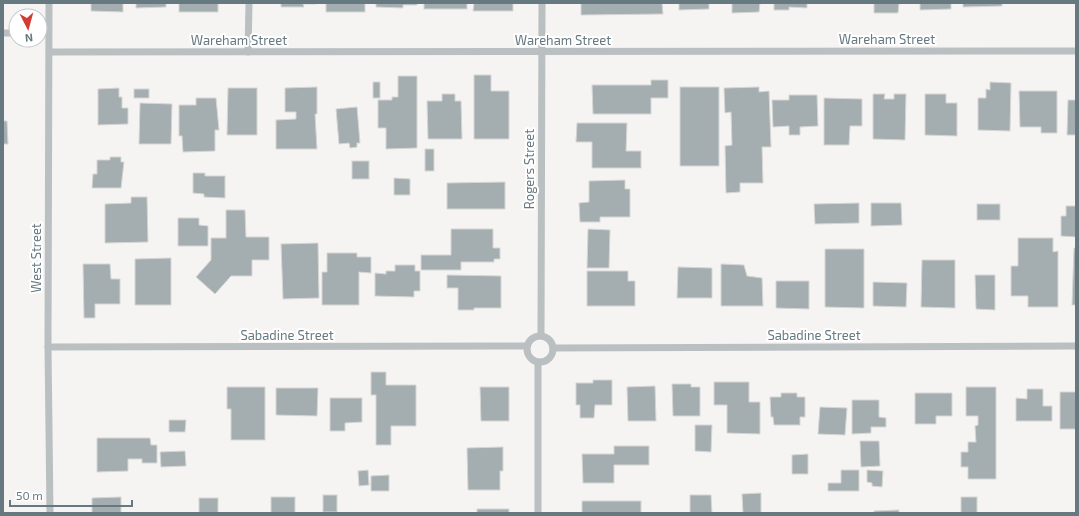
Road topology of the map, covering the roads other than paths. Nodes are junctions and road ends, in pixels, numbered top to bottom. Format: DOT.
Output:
graph roads {
  1 [pos="49,3"];
  2 [pos="249,3"];
  3 [pos="542,3"];
  4 [pos="48,32"];
  5 [pos="1076,51"];
  6 [pos="50,52"];
  7 [pos="248,52"];
  8 [pos="542,52"];
  9 [pos="540,335"];
  10 [pos="526,346"];
  11 [pos="1076,346"];
  12 [pos="48,347"];
  13 [pos="553,348"];
  14 [pos="538,362"];
  15 [pos="50,513"];
  16 [pos="538,513"];
  1 -- 4 [label="street, West Street"];
  2 -- 7 [label="street"];
  3 -- 8 [label="street, Rogers Street"];
  4 -- 6 [label="street, West Street"];
  5 -- 8 [label="street, Wareham Street"];
  6 -- 7 [label="street, Wareham Street"];
  6 -- 12 [label="street, West Street"];
  7 -- 8 [label="street, Wareham Street"];
  8 -- 9 [label="street, Rogers Street"];
  9 -- 10 [label="street"];
  9 -- 13 [label="street"];
  10 -- 12 [label="street, Sabadine Street"];
  10 -- 14 [label="street"];
  11 -- 13 [label="street, Sabadine Street"];
  12 -- 15 [label="street, West Street"];
  13 -- 14 [label="street"];
  14 -- 16 [label="street"];
}
